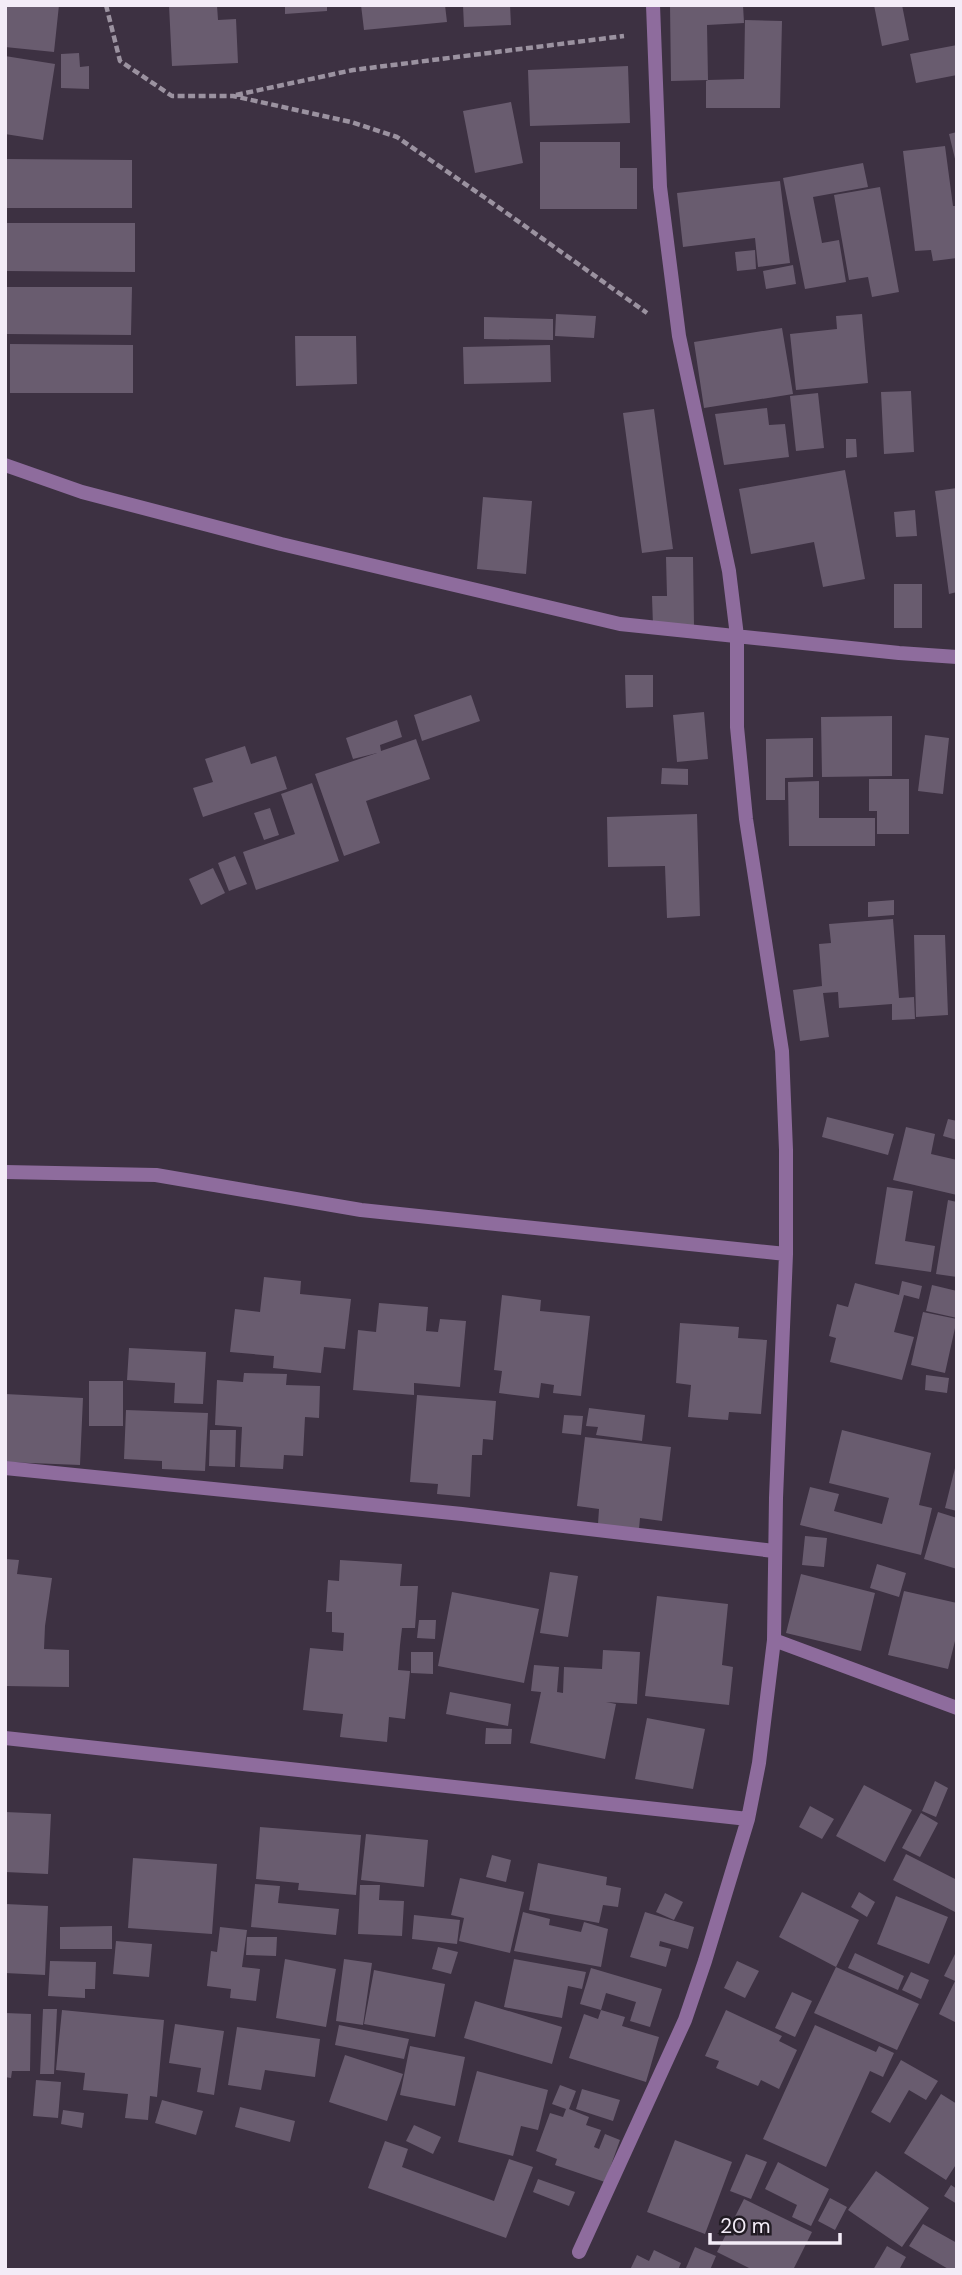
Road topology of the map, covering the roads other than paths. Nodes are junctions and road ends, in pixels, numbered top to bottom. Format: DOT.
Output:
graph roads {
  1 [pos="653,5"];
  2 [pos="5,465"];
  3 [pos="737,636"];
  4 [pos="957,657"];
  5 [pos="5,1172"];
  6 [pos="786,1254"];
  7 [pos="5,1468"];
  8 [pos="774,1551"];
  9 [pos="774,1640"];
  10 [pos="957,1708"];
  11 [pos="5,1738"];
  12 [pos="748,1819"];
  13 [pos="579,2252"];
  1 -- 3 [label="street"];
  2 -- 3 [label="street"];
  3 -- 4 [label="street"];
  3 -- 6 [label="street"];
  5 -- 6 [label="street"];
  6 -- 8 [label="street"];
  7 -- 8 [label="street"];
  8 -- 9 [label="street"];
  9 -- 10 [label="street"];
  9 -- 12 [label="street"];
  11 -- 12 [label="street"];
  12 -- 13 [label="street"];
}
